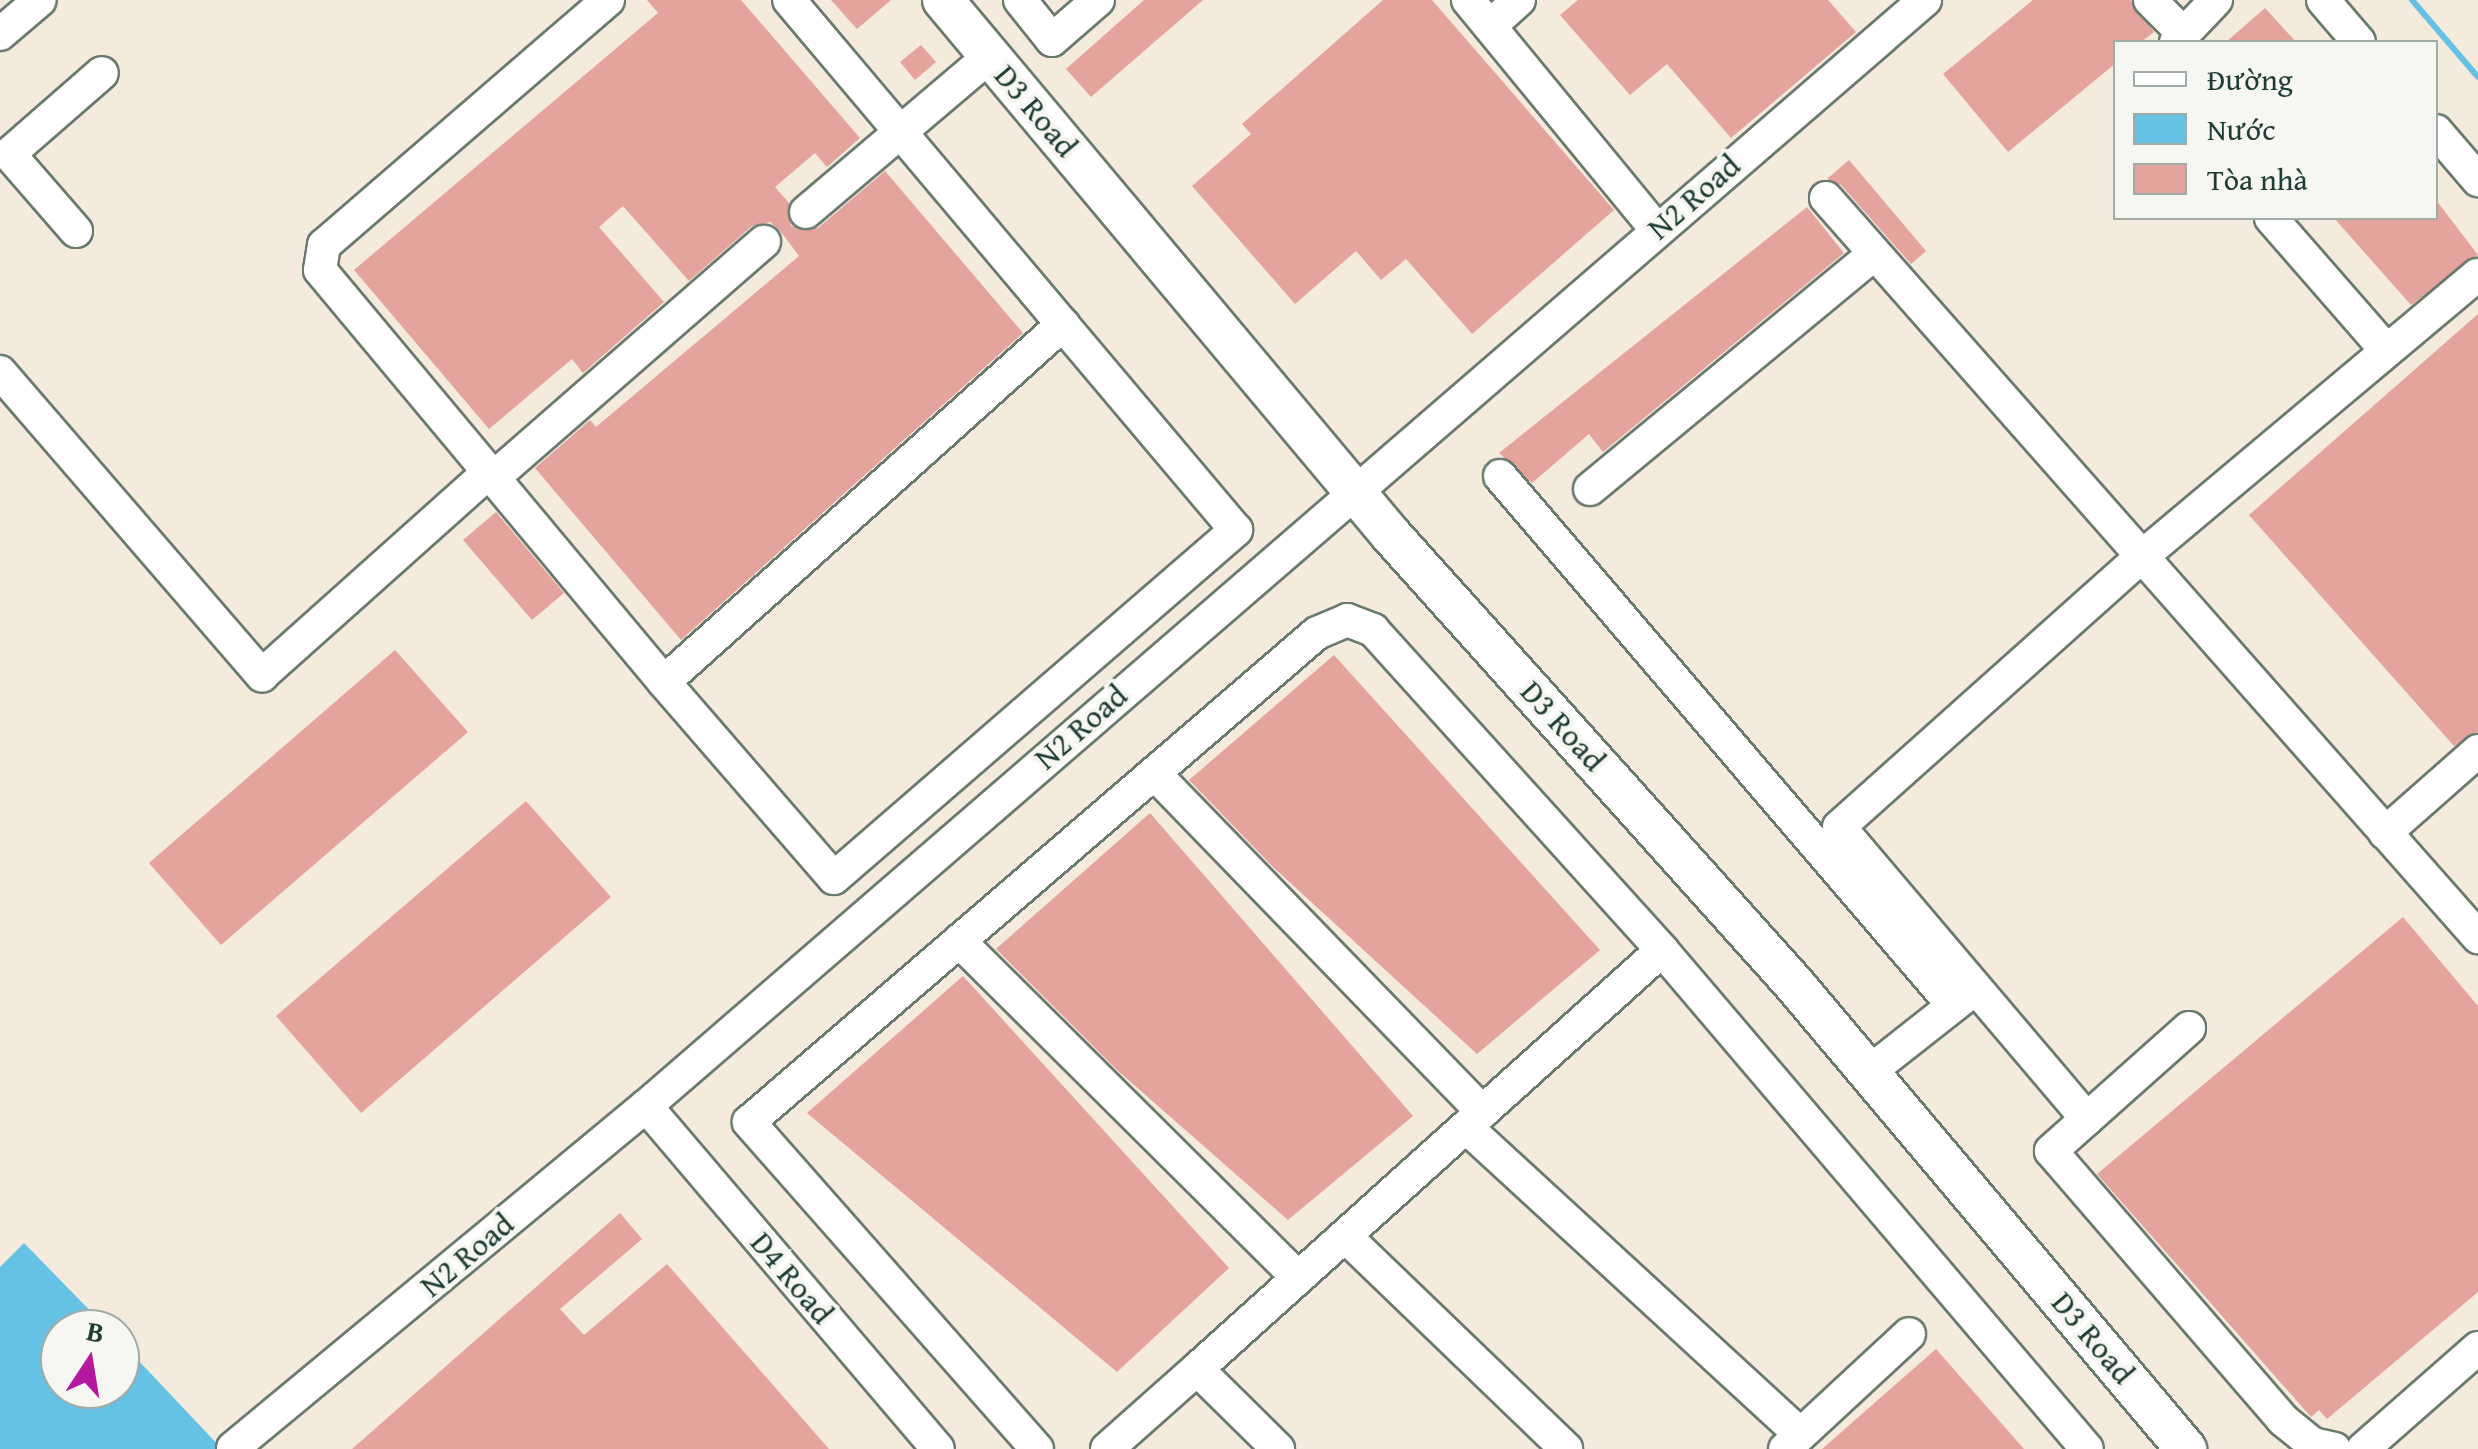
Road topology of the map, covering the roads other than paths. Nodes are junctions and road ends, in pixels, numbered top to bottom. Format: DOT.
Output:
graph roads {
  1 [pos="40,0"];
  2 [pos="608,0"];
  3 [pos="789,0"];
  4 [pos="943,0"];
  5 [pos="1020,0"];
  6 [pos="1098,0"];
  7 [pos="1468,0"];
  8 [pos="1519,0"];
  9 [pos="1925,0"];
  10 [pos="2150,0"];
  11 [pos="2216,0"];
  12 [pos="2322,0"];
  13 [pos="1490,26"];
  14 [pos="0,34"];
  15 [pos="2179,38"];
  16 [pos="2357,40"];
  17 [pos="990,56"];
  18 [pos="102,74"];
  19 [pos="900,130"];
  20 [pos="2438,133"];
  21 [pos="3,153"];
  22 [pos="2478,180"];
  23 [pos="1826,198"];
  24 [pos="806,212"];
  25 [pos="2273,220"];
  26 [pos="1656,230"];
  27 [pos="76,231"];
  28 [pos="764,242"];
  29 [pos="1874,254"];
  30 [pos="2478,276"];
  31 [pos="1063,324"];
  32 [pos="2386,350"];
  33 [pos="0,372"];
  34 [pos="489,476"];
  35 [pos="1500,476"];
  36 [pos="1590,489"];
  37 [pos="1354,490"];
  38 [pos="2140,560"];
  39 [pos="664,682"];
  40 [pos="2478,751"];
  41 [pos="1154,773"];
  42 [pos="2385,834"];
  43 [pos="2478,937"];
  44 [pos="958,941"];
  45 [pos="1662,950"];
  46 [pos="1964,997"];
  47 [pos="2189,1028"];
  48 [pos="1868,1072"];
  49 [pos="646,1106"];
  50 [pos="2086,1119"];
  51 [pos="1474,1120"];
  52 [pos="1344,1236"];
  53 [pos="1298,1278"];
  54 [pos="1909,1334"];
  55 [pos="2478,1348"];
  56 [pos="1198,1369"];
  57 [pos="1793,1442"];
  58 [pos="232,1448"];
  59 [pos="938,1449"];
  60 [pos="1037,1449"];
  61 [pos="1107,1449"];
  62 [pos="1278,1449"];
  63 [pos="1566,1449"];
  64 [pos="2087,1449"];
  65 [pos="2186,1449"];
  66 [pos="2334,1449"];
  67 [pos="2363,1449"];
  1 -- 14 [label="street"];
  2 -- 34 [label="street"];
  3 -- 19 [label="street"];
  4 -- 17 [label="main road, D3 Road"];
  5 -- 6 [label="street"];
  7 -- 13 [label="street"];
  8 -- 13 [label="street"];
  9 -- 26 [label="street, N2 Road"];
  10 -- 15 [label="street"];
  11 -- 15 [label="street"];
  12 -- 16 [label="street"];
  13 -- 26 [label="street"];
  17 -- 19 [label="street"];
  17 -- 37 [label="main road, D3 Road"];
  18 -- 21 [label="street"];
  19 -- 24 [label="street"];
  19 -- 31 [label="street"];
  20 -- 22 [label="street"];
  21 -- 27 [label="street"];
  23 -- 29 [label="street"];
  25 -- 32 [label="street"];
  26 -- 37 [label="street, N2 Road"];
  28 -- 34 [label="street"];
  29 -- 36 [label="street"];
  29 -- 38 [label="street"];
  30 -- 32 [label="street"];
  31 -- 39 [label="street"];
  31 -- 39 [label="street"];
  32 -- 38 [label="street"];
  33 -- 34 [label="street"];
  34 -- 39 [label="street"];
  35 -- 46 [label="street"];
  37 -- 48 [label="main road, D3 Road"];
  37 -- 49 [label="street, N2 Road"];
  38 -- 42 [label="street"];
  38 -- 46 [label="street"];
  40 -- 42 [label="street"];
  41 -- 44 [label="street"];
  41 -- 45 [label="street"];
  41 -- 51 [label="street"];
  42 -- 43 [label="street"];
  44 -- 53 [label="street"];
  44 -- 60 [label="street"];
  45 -- 51 [label="street"];
  45 -- 64 [label="street"];
  46 -- 48 [label="street"];
  46 -- 50 [label="street"];
  47 -- 50 [label="street"];
  48 -- 65 [label="main road, D3 Road"];
  49 -- 58 [label="street, N2 Road"];
  49 -- 59 [label="street, D4 Road"];
  50 -- 66 [label="street"];
  51 -- 52 [label="street"];
  51 -- 57 [label="street"];
  52 -- 53 [label="street"];
  52 -- 63 [label="street"];
  53 -- 56 [label="street"];
  54 -- 57 [label="street"];
  55 -- 67 [label="street"];
  56 -- 61 [label="street"];
  56 -- 62 [label="street"];
}
